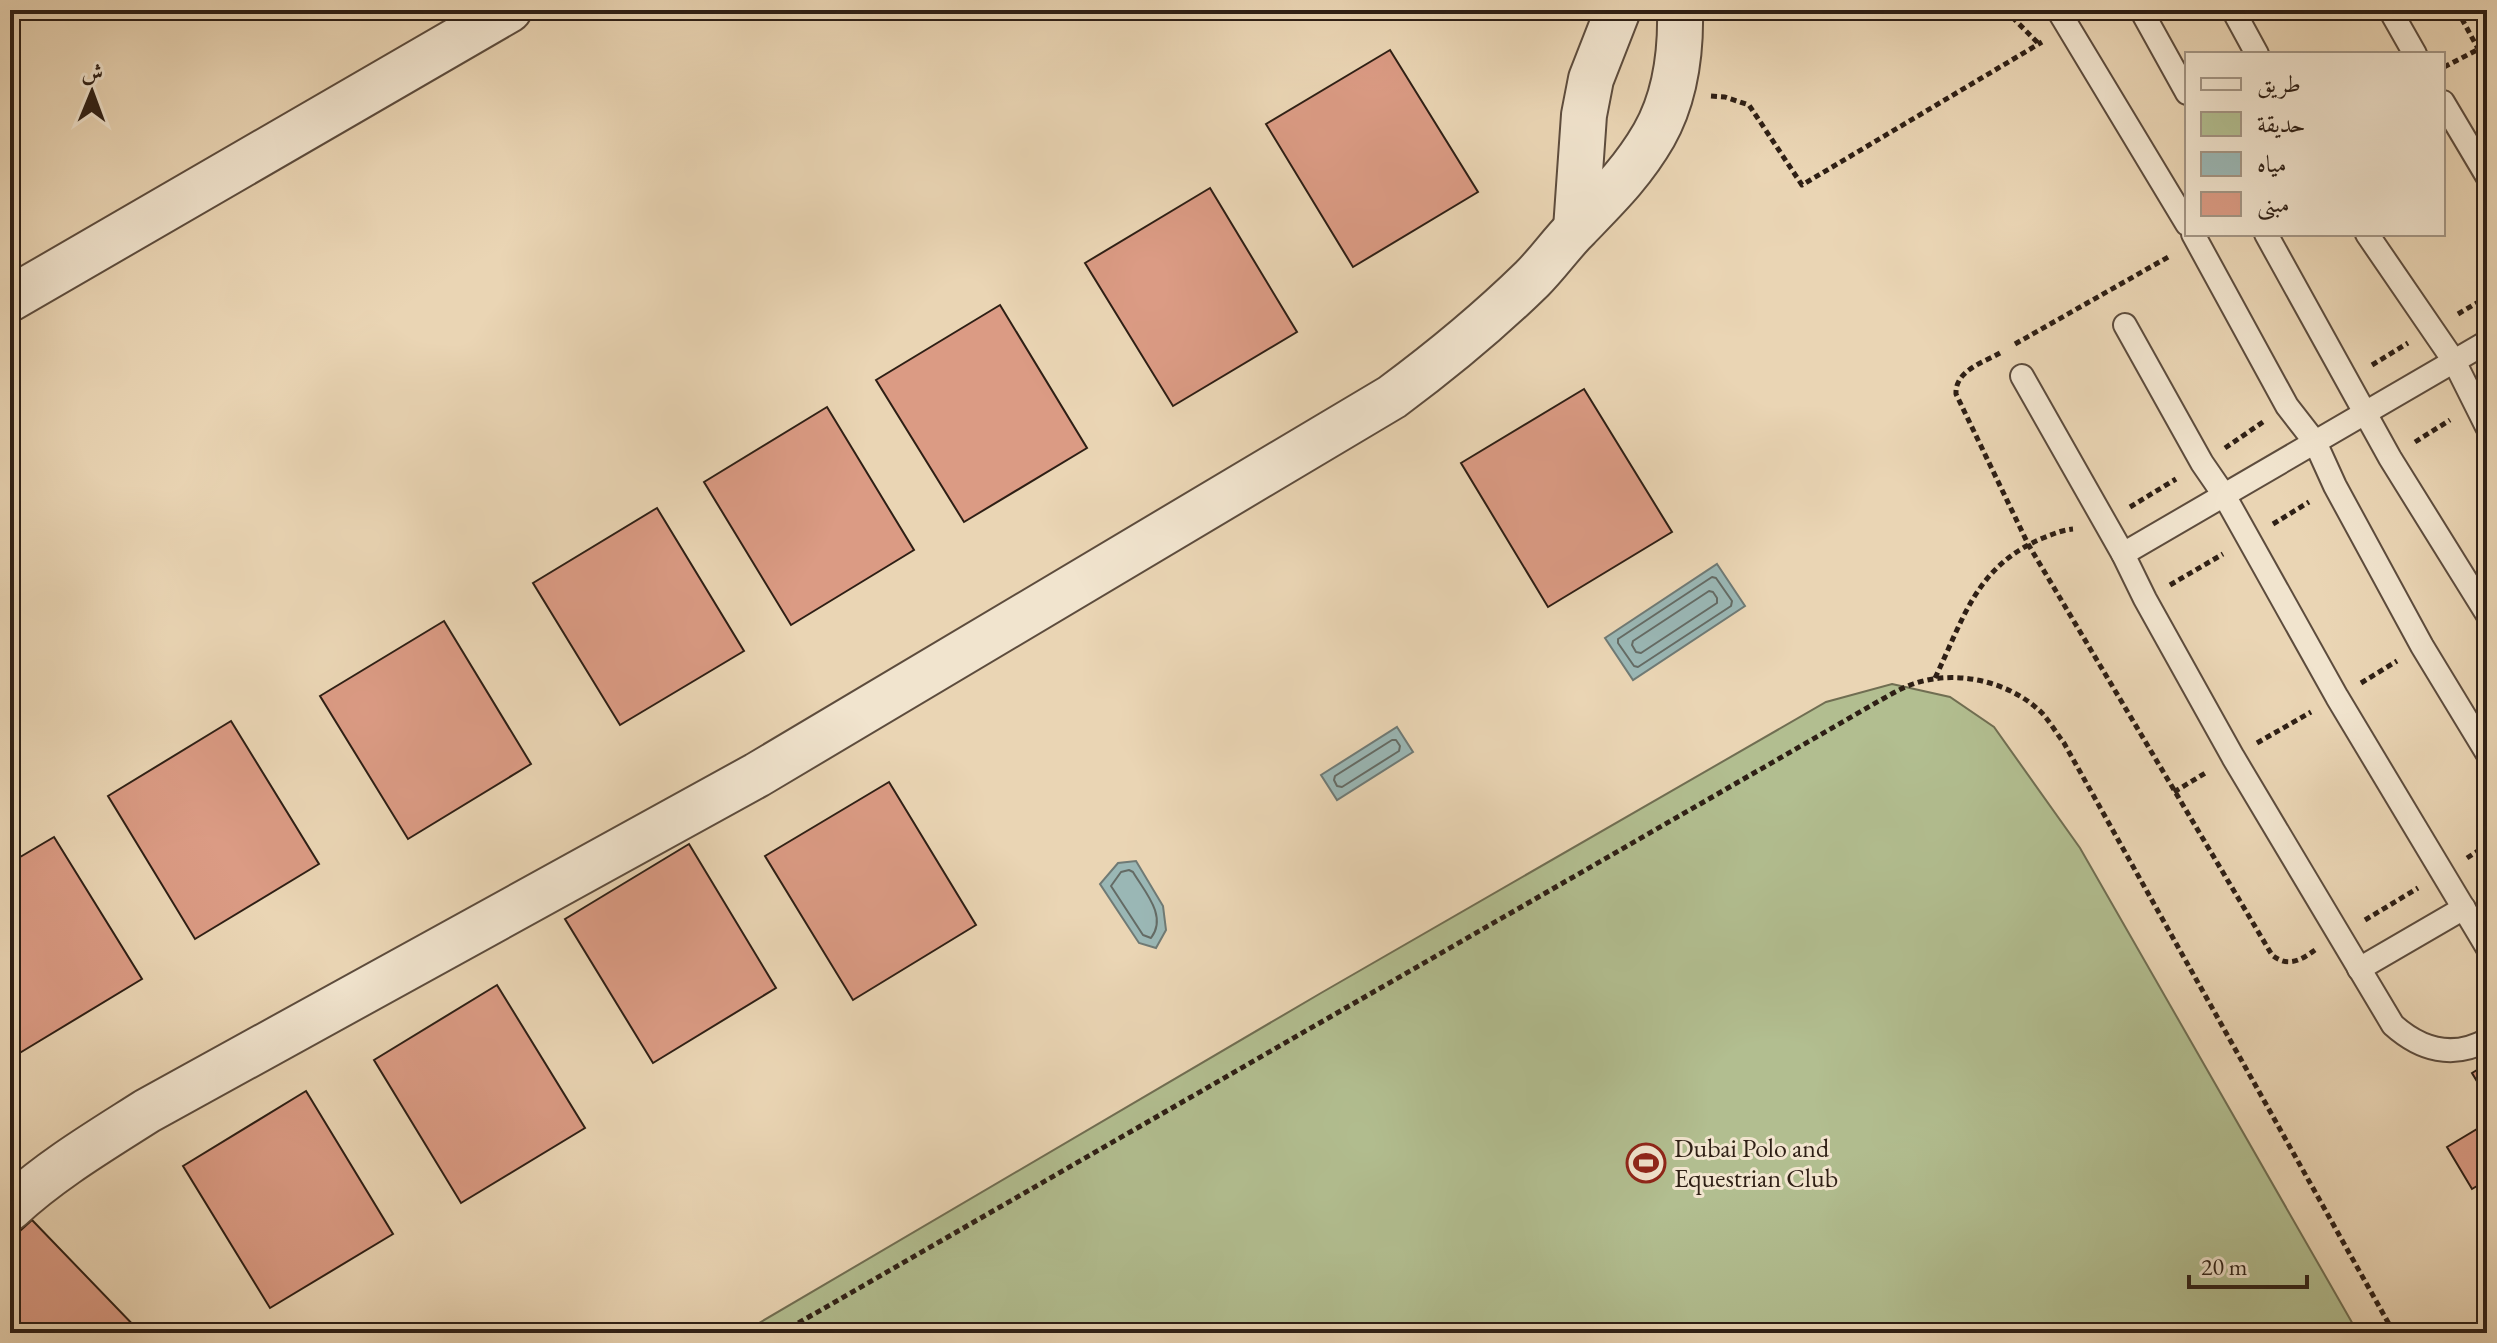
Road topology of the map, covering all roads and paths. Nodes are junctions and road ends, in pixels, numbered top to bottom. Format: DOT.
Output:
graph roads {
  1 [pos="509,10"];
  2 [pos="1618,10"];
  3 [pos="1680,10"];
  4 [pos="2005,10"];
  5 [pos="2141,10"];
  6 [pos="2233,10"];
  7 [pos="2390,10"];
  8 [pos="2457,10"];
  9 [pos="2062,17"];
  10 [pos="2039,44"];
  11 [pos="2479,49"];
  12 [pos="2256,52"];
  13 [pos="2414,52"];
  14 [pos="2487,65"];
  15 [pos="2445,66"];
  16 [pos="2185,89"];
  17 [pos="1670,92"];
  18 [pos="2445,105"];
  19 [pos="2487,176"];
  20 [pos="2185,221"];
  21 [pos="1576,229"];
  22 [pos="2194,236"];
  23 [pos="2267,236"];
  24 [pos="2368,236"];
  25 [pos="10,299"];
  26 [pos="2125,325"];
  27 [pos="2487,342"];
  28 [pos="2454,361"];
  29 [pos="2022,376"];
  30 [pos="2474,404"];
  31 [pos="2366,412"];
  32 [pos="2487,427"];
  33 [pos="2315,442"];
  34 [pos="2390,458"];
  35 [pos="2224,495"];
  36 [pos="2106,522"];
  37 [pos="2123,554"];
  38 [pos="2487,614"];
  39 [pos="2422,646"];
  40 [pos="1935,678"];
  41 [pos="2337,697"];
  42 [pos="2487,753"];
  43 [pos="2233,757"];
  44 [pos="2174,792"];
  45 [pos="2464,908"];
  46 [pos="2487,947"];
  47 [pos="2359,969"];
  48 [pos="2487,1040"];
  49 [pos="10,1208"];
  50 [pos="781,1333"];
  51 [pos="2394,1333"];
  1 -- 25 [label="street"];
  2 -- 21 [label="street"];
  3 -- 17 [label="street"];
  4 -- 10 [label="path"];
  5 -- 16 [label="lane"];
  6 -- 12 [label="lane"];
  7 -- 13 [label="lane"];
  8 -- 11 [label="path"];
  9 -- 10 [label="path"];
  9 -- 20 [label="lane"];
  10 -- 17 [label="path"];
  11 -- 14 [label="path"];
  11 -- 15 [label="path"];
  17 -- 21 [label="street"];
  18 -- 19 [label="lane"];
  21 -- 49 [label="street"];
  22 -- 33 [label="lane"];
  23 -- 31 [label="lane"];
  24 -- 28 [label="lane"];
  26 -- 35 [label="lane"];
  27 -- 28 [label="lane"];
  28 -- 30 [label="lane"];
  28 -- 31 [label="lane"];
  29 -- 36 [label="lane"];
  30 -- 32 [label="lane"];
  30 -- 34 [label="path"];
  31 -- 33 [label="lane"];
  31 -- 34 [label="lane"];
  33 -- 35 [label="lane"];
  33 -- 39 [label="lane"];
  34 -- 38 [label="lane"];
  35 -- 37 [label="lane"];
  35 -- 41 [label="lane"];
  36 -- 37 [label="lane"];
  36 -- 40 [label="path"];
  37 -- 43 [label="lane"];
  39 -- 41 [label="path"];
  39 -- 42 [label="lane"];
  40 -- 50 [label="path"];
  40 -- 51 [label="path"];
  41 -- 43 [label="path"];
  41 -- 45 [label="lane"];
  43 -- 44 [label="path"];
  43 -- 47 [label="lane"];
  45 -- 46 [label="lane"];
  45 -- 47 [label="lane"];
  47 -- 48 [label="lane"];
}
